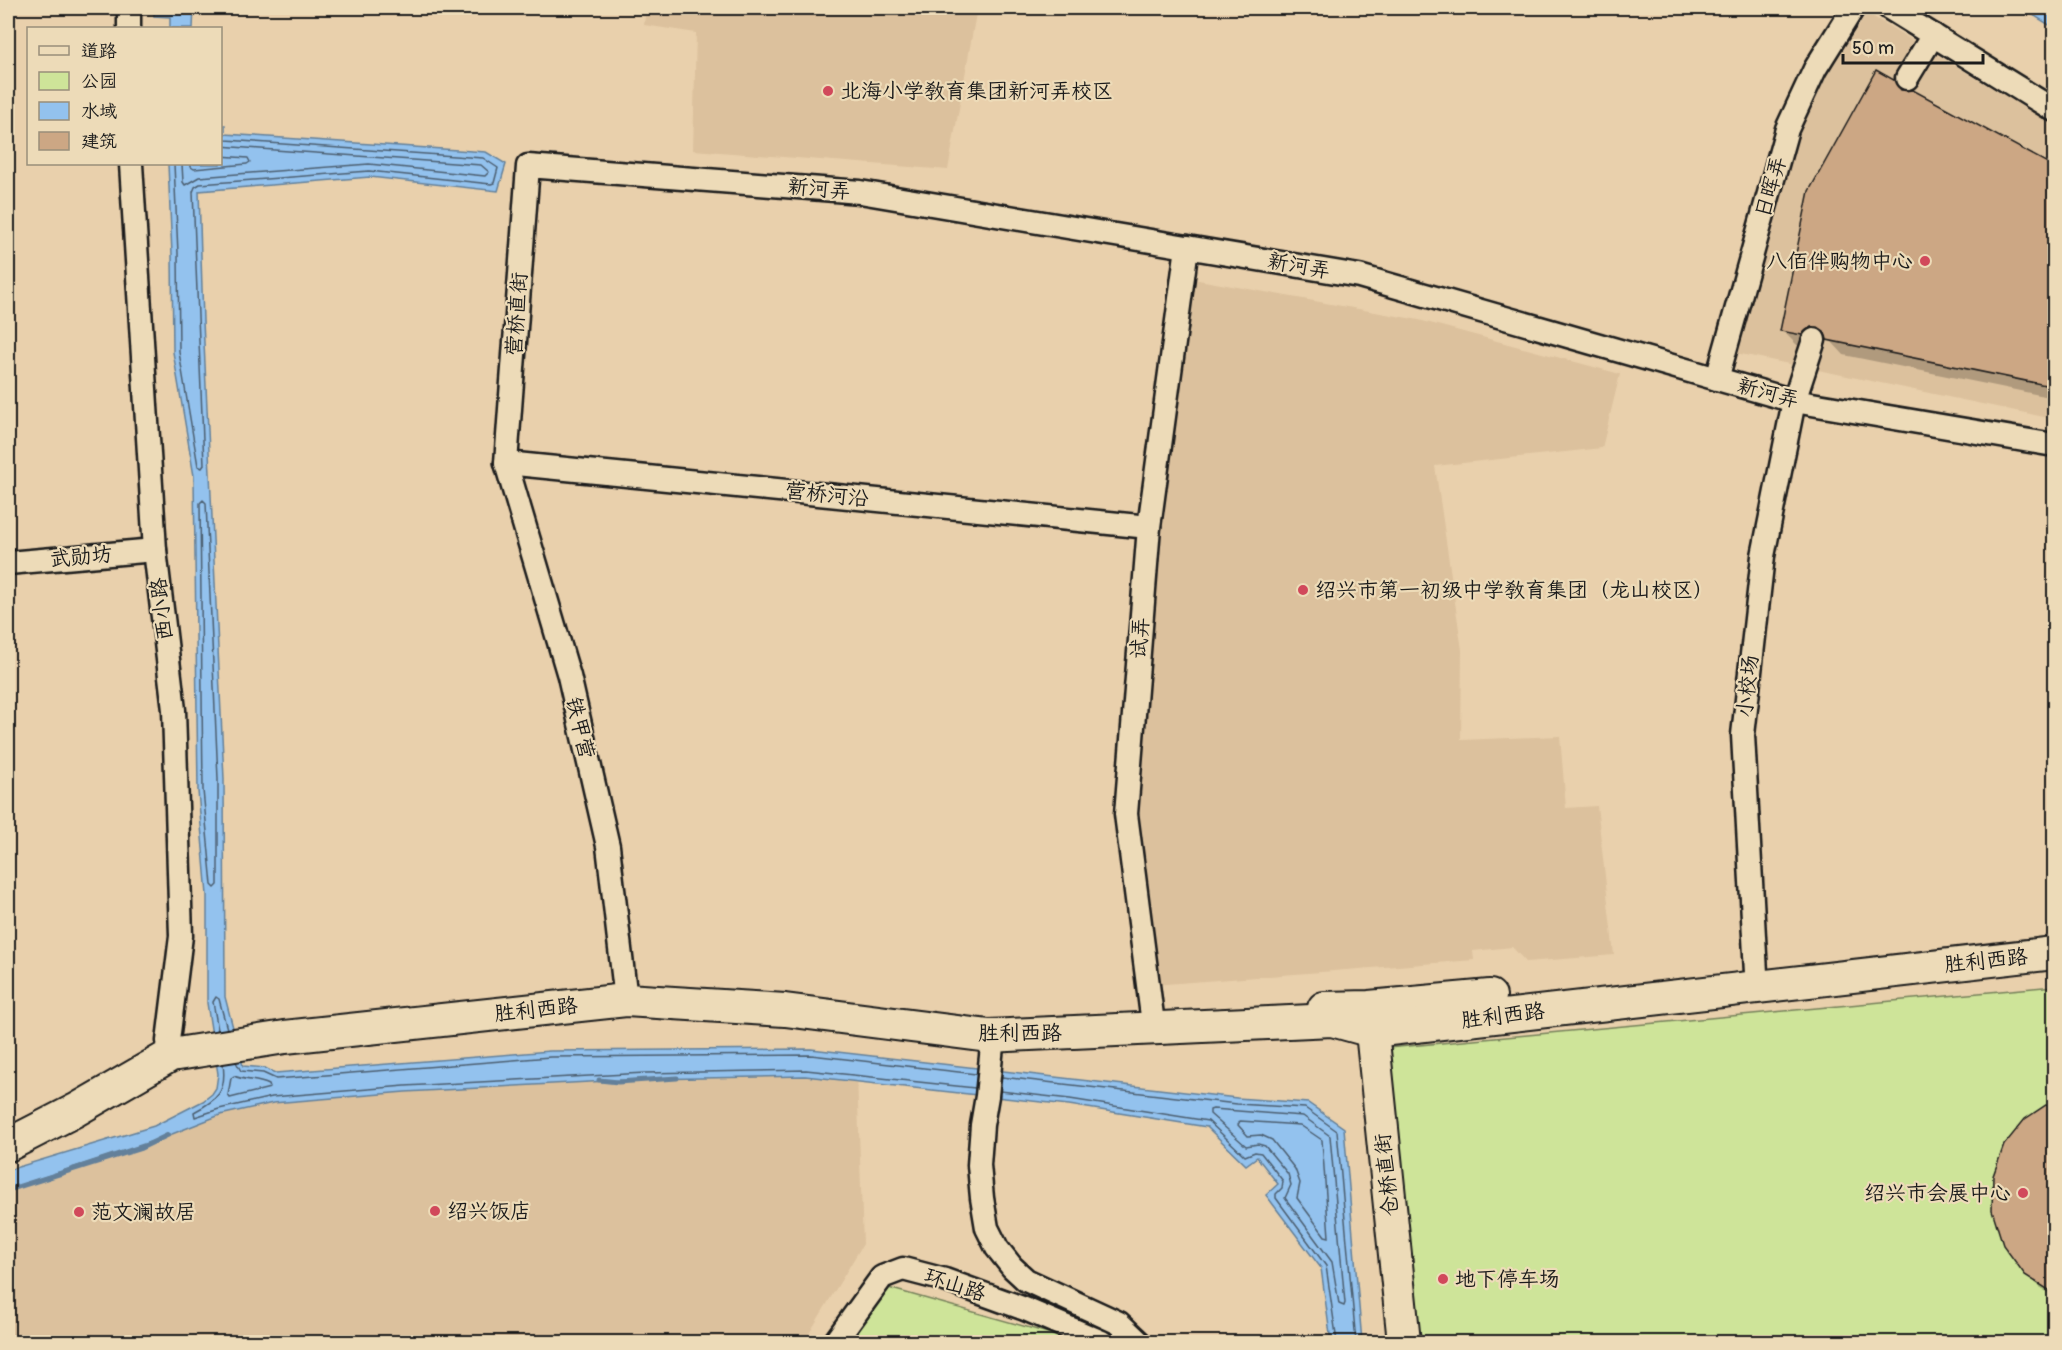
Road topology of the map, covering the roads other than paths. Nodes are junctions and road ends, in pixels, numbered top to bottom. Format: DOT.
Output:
graph roads {
  1 [pos="129,8"];
  2 [pos="1853,8"];
  3 [pos="1889,8"];
  4 [pos="129,27"];
  5 [pos="1933,35"];
  6 [pos="1907,78"];
  7 [pos="2055,110"];
  8 [pos="131,165"];
  9 [pos="528,166"];
  10 [pos="1187,247"];
  11 [pos="1814,340"];
  12 [pos="1717,379"];
  13 [pos="1794,401"];
  14 [pos="2055,445"];
  15 [pos="506,463"];
  16 [pos="1149,527"];
  17 [pos="155,550"];
  18 [pos="8,563"];
  19 [pos="2055,935"];
  20 [pos="2055,953"];
  21 [pos="1756,973"];
  22 [pos="626,993"];
  23 [pos="1370,1019"];
  24 [pos="1154,1023"];
  25 [pos="182,1045"];
  26 [pos="992,1050"];
  27 [pos="8,1126"];
  28 [pos="8,1145"];
  29 [pos="835,1342"];
  30 [pos="1102,1342"];
  31 [pos="1139,1342"];
  32 [pos="1404,1342"];
  1 -- 4 [label="street"];
  2 -- 12 [label="street, 日晖弄"];
  3 -- 5 [label="street"];
  5 -- 6 [label="street"];
  5 -- 7 [label="street"];
  8 -- 17 [label="street, 西小路"];
  9 -- 10 [label="street, 新河弄"];
  9 -- 15 [label="street, 营桥直街"];
  10 -- 12 [label="street, 新河弄"];
  10 -- 16 [label="street, 试弄"];
  11 -- 13 [label="street, 小校场"];
  12 -- 13 [label="street, 新河弄"];
  13 -- 14 [label="street, 新河弄"];
  13 -- 21 [label="street, 小校场"];
  15 -- 16 [label="street, 营桥河沿"];
  15 -- 22 [label="street, 铁甲营"];
  16 -- 24 [label="street, 试弄"];
  17 -- 18 [label="street, 武勋坊"];
  17 -- 25 [label="street, 西小路"];
  19 -- 21 [label="main road, 胜利西路"];
  20 -- 23 [label="main road, 胜利西路"];
  21 -- 23 [label="main road, 胜利西路"];
  22 -- 24 [label="main road, 胜利西路"];
  22 -- 25 [label="main road, 胜利西路"];
  22 -- 26 [label="main road, 胜利西路"];
  23 -- 24 [label="main road, 胜利西路"];
  23 -- 32 [label="main road, 仓桥直街"];
  24 -- 26 [label="main road, 胜利西路"];
  25 -- 27 [label="main road, 胜利西路"];
  25 -- 28 [label="main road, 胜利西路"];
  26 -- 31 [label="street"];
  29 -- 30 [label="street, 环山路"];
}
